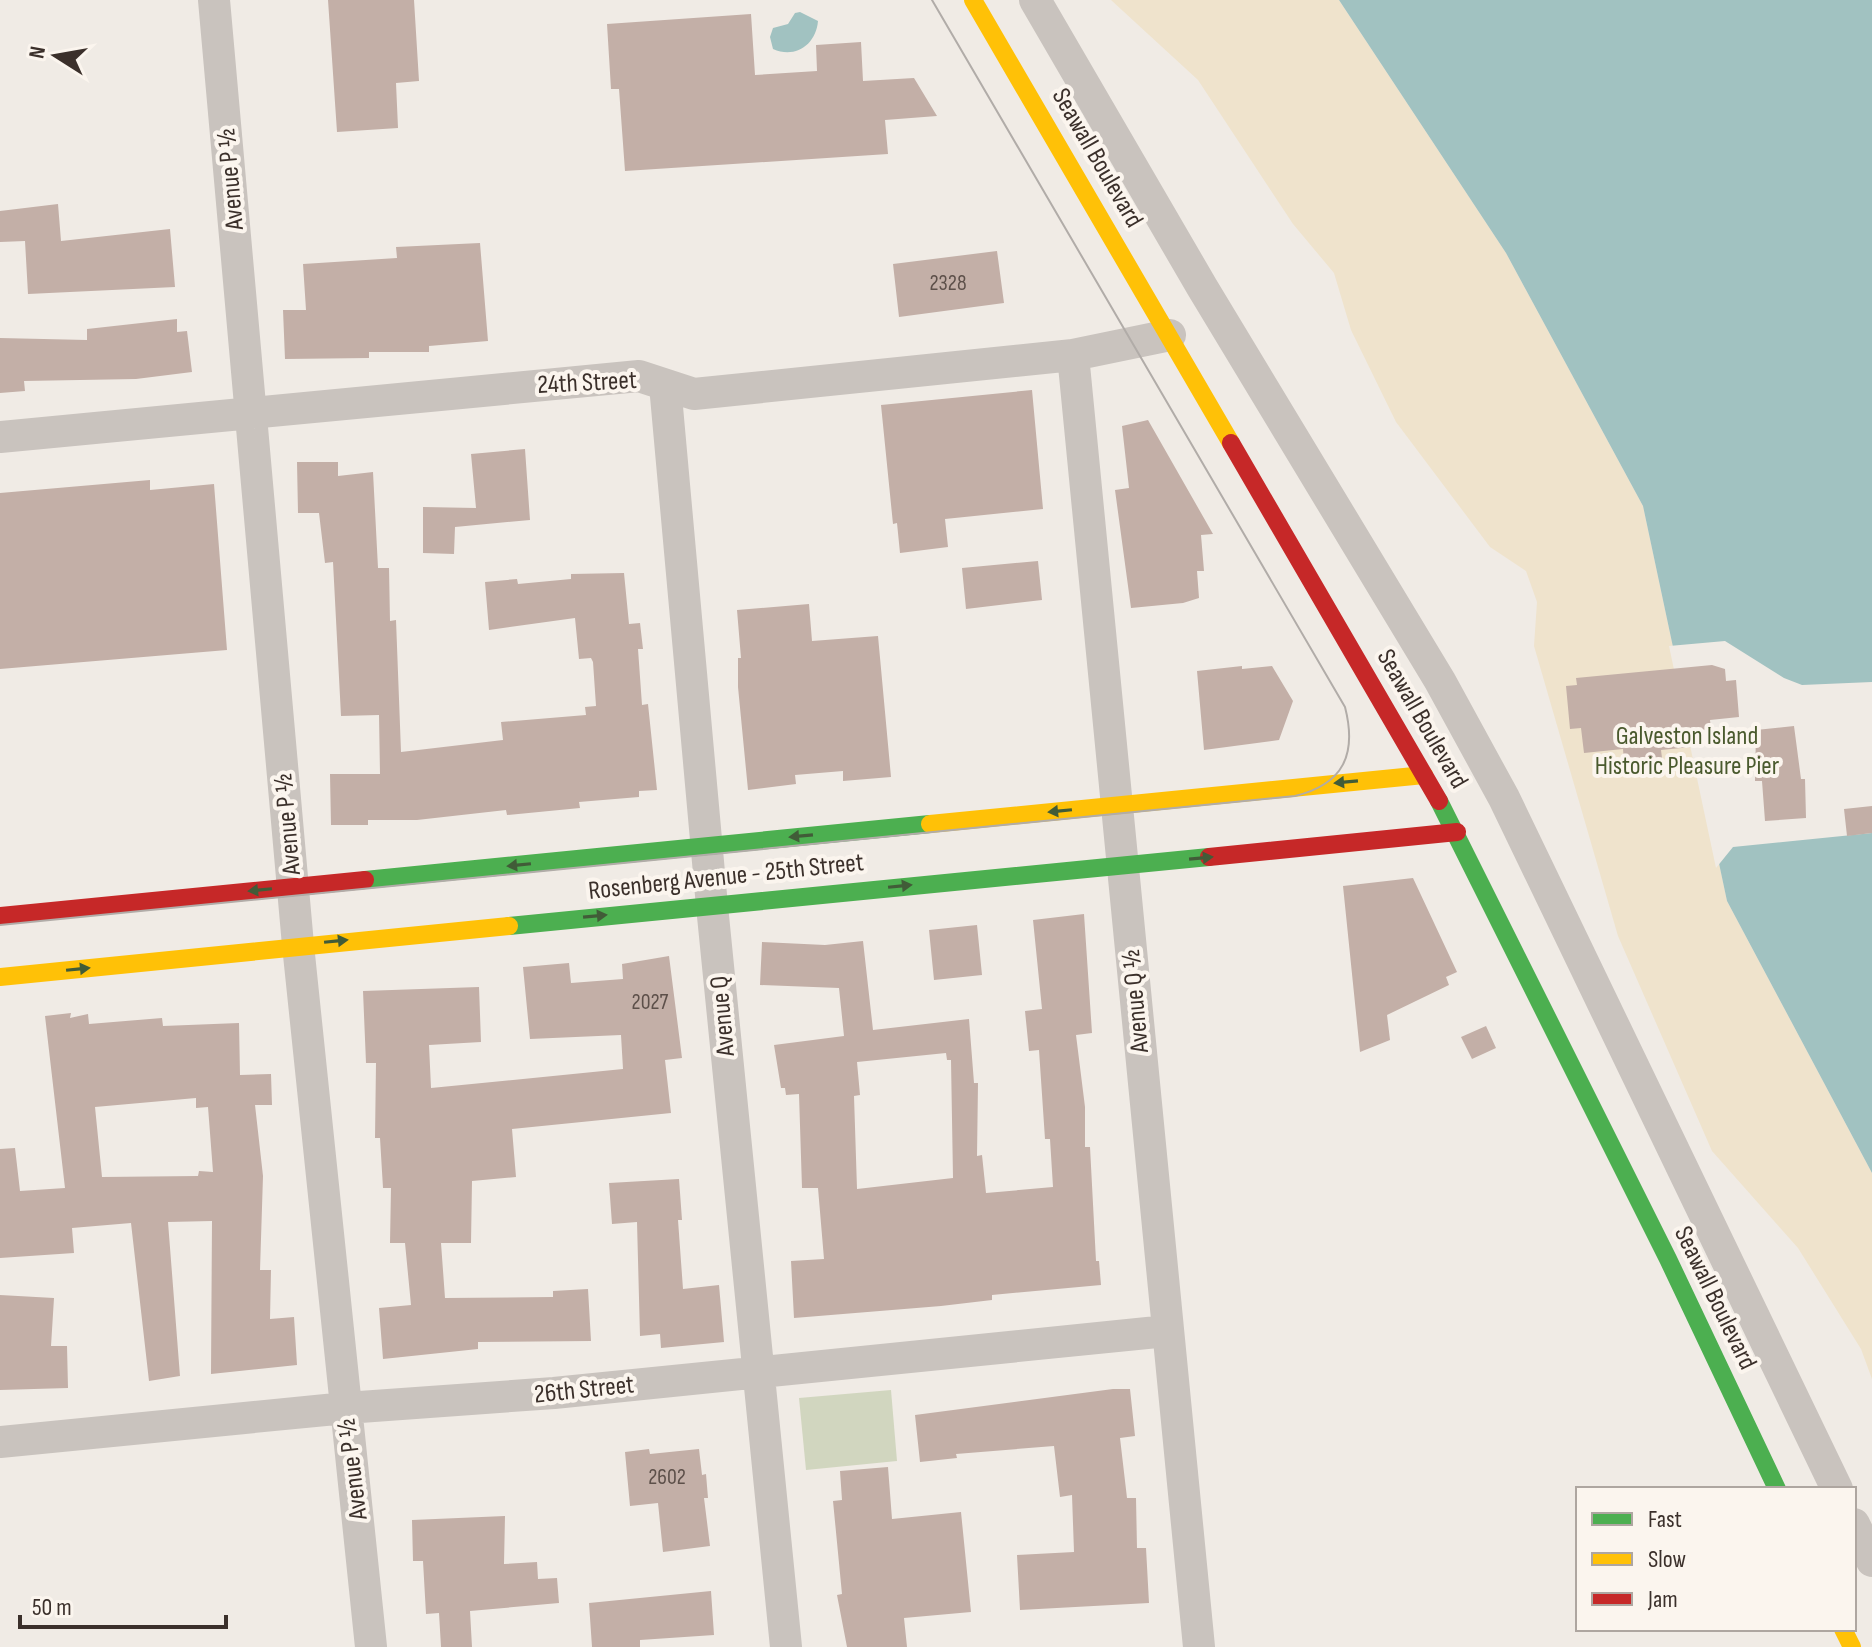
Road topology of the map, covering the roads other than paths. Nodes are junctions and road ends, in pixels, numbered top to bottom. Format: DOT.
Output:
graph roads {
  1 [pos="214,0"];
  2 [pos="973,0"];
  3 [pos="1035,0"];
  4 [pos="1170,335"];
  5 [pos="1073,355"];
  6 [pos="665,385"];
  7 [pos="252,412"];
  8 [pos="0,437"];
  9 [pos="1424,775"];
  10 [pos="1116,806"];
  11 [pos="1457,832"];
  12 [pos="708,845"];
  13 [pos="1123,864"];
  14 [pos="293,887"];
  15 [pos="712,906"];
  16 [pos="0,916"];
  17 [pos="298,945"];
  18 [pos="0,977"];
  19 [pos="1167,1331"];
  20 [pos="757,1372"];
  21 [pos="346,1408"];
  22 [pos="0,1442"];
  23 [pos="1776,1487"];
  24 [pos="1836,1487"];
  25 [pos="1856,1528"];
  26 [pos="1872,1561"];
  27 [pos="371,1647"];
  28 [pos="786,1647"];
  29 [pos="1199,1647"];
  1 -- 7 [label="street, Avenue P ½"];
  2 -- 4 [label="main road, Seawall Boulevard"];
  3 -- 24 [label="street"];
  4 -- 5 [label="street, 24th Street"];
  4 -- 9 [label="main road, Seawall Boulevard"];
  5 -- 6 [label="street, 24th Street"];
  5 -- 10 [label="street, Avenue Q ½"];
  6 -- 7 [label="street, 24th Street"];
  6 -- 12 [label="street, Avenue Q"];
  7 -- 8 [label="street, 24th Street"];
  7 -- 14 [label="street, Avenue P ½"];
  9 -- 10 [label="main road, Rosenberg Avenue - 25th Street, one-way"];
  9 -- 11 [label="main road, Seawall Boulevard"];
  10 -- 12 [label="main road, Rosenberg Avenue - 25th Street, one-way"];
  10 -- 13 [label="street, Avenue Q ½"];
  13 -- 11 [label="main road, Rosenberg Avenue - 25th Street, one-way"];
  11 -- 23 [label="main road, Seawall Boulevard"];
  12 -- 14 [label="main road, Rosenberg Avenue - 25th Street, one-way"];
  12 -- 15 [label="street, Avenue Q"];
  15 -- 13 [label="main road, Rosenberg Avenue - 25th Street, one-way"];
  13 -- 19 [label="street, Avenue Q ½"];
  14 -- 16 [label="main road, Rosenberg Avenue - 25th Street, one-way"];
  14 -- 17 [label="street, Avenue P ½"];
  17 -- 15 [label="main road, Rosenberg Avenue - 25th Street, one-way"];
  15 -- 20 [label="street, Avenue Q"];
  18 -- 17 [label="main road, Rosenberg Avenue - 25th Street, one-way"];
  17 -- 21 [label="street, Avenue P ½"];
  19 -- 20 [label="street, 26th Street"];
  19 -- 29 [label="street, Avenue Q ½"];
  20 -- 21 [label="street, 26th Street"];
  20 -- 28 [label="street, Avenue Q"];
  21 -- 22 [label="street, 26th Street"];
  21 -- 27 [label="street, Avenue P ½"];
  25 -- 26 [label="street"];
}
